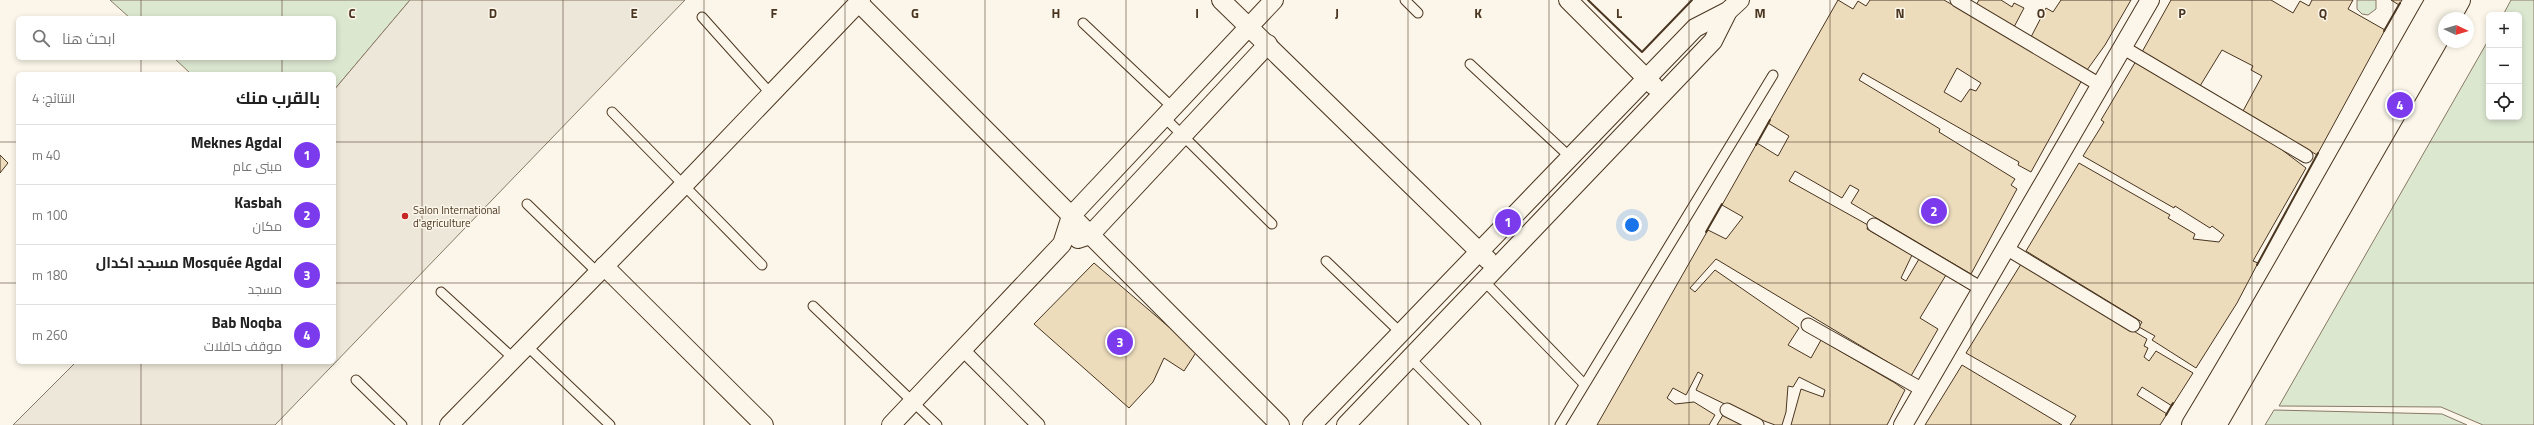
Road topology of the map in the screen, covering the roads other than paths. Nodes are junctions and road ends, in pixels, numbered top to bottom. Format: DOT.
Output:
graph roads {
  1 [pos="1221,0"];
  2 [pos="1274,0"];
  3 [pos="1405,0"];
  4 [pos="1568,0"];
  5 [pos="1957,0"];
  6 [pos="2150,0"];
  7 [pos="2437,0"];
  8 [pos="2459,0"];
  9 [pos="858,1"];
  10 [pos="1734,6"];
  11 [pos="2452,12"];
  12 [pos="1418,13"];
  13 [pos="702,18"];
  14 [pos="1083,23"];
  15 [pos="1248,26"];
  16 [pos="2438,37"];
  17 [pos="1268,44"];
  18 [pos="2122,47"];
  19 [pos="1470,64"];
  20 [pos="1773,75"];
  21 [pos="1646,77"];
  22 [pos="2100,85"];
  23 [pos="771,94"];
  24 [pos="1663,95"];
  25 [pos="612,112"];
  26 [pos="1168,112"];
  27 [pos="1184,137"];
  28 [pos="2306,156"];
  29 [pos="1570,157"];
  30 [pos="684,185"];
  31 [pos="527,204"];
  32 [pos="1071,216"];
  33 [pos="1272,224"];
  34 [pos="1874,225"];
  35 [pos="1090,235"];
  36 [pos="1062,244"];
  37 [pos="2006,248"];
  38 [pos="1479,252"];
  39 [pos="1326,261"];
  40 [pos="762,265"];
  41 [pos="1496,267"];
  42 [pos="600,269"];
  43 [pos="1484,280"];
  44 [pos="1982,289"];
  45 [pos="441,292"];
  46 [pos="813,306"];
  47 [pos="1808,325"];
  48 [pos="2134,325"];
  49 [pos="1401,333"];
  50 [pos="526,345"];
  51 [pos="962,350"];
  52 [pos="513,358"];
  53 [pos="1410,358"];
  54 [pos="356,380"];
  55 [pos="1584,384"];
  56 [pos="1923,390"];
  57 [pos="913,402"];
  58 [pos="1728,410"];
  59 [pos="402,425"];
  60 [pos="449,425"];
  61 [pos="610,425"];
  62 [pos="764,425"];
  63 [pos="891,425"];
  64 [pos="937,425"];
  65 [pos="1038,425"];
  66 [pos="1280,425"];
  67 [pos="1312,425"];
  68 [pos="1346,425"];
  69 [pos="1476,425"];
  70 [pos="1560,425"];
  71 [pos="1757,425"];
  72 [pos="1903,425"];
  73 [pos="2193,425"];
  74 [pos="2215,425"];
  1 -- 15 [label="street"];
  2 -- 15 [label="street"];
  3 -- 12 [label="lane"];
  4 -- 21 [label="street"];
  5 -- 22 [label="street"];
  6 -- 18 [label="street"];
  7 -- 73 [label="main road"];
  8 -- 11 [label="main road"];
  9 -- 23 [label="street"];
  9 -- 32 [label="street"];
  10 -- 21 [label="street"];
  10 -- 24 [label="street"];
  13 -- 23 [label="lane"];
  14 -- 26 [label="lane"];
  15 -- 17 [label="street"];
  15 -- 26 [label="street"];
  16 -- 74 [label="main road"];
  17 -- 27 [label="street"];
  17 -- 38 [label="street"];
  18 -- 22 [label="street"];
  18 -- 28 [label="street"];
  19 -- 29 [label="lane"];
  20 -- 55 [label="lane"];
  21 -- 24 [label="street"];
  21 -- 29 [label="street"];
  22 -- 37 [label="street"];
  23 -- 30 [label="street"];
  24 -- 41 [label="street"];
  25 -- 30 [label="lane"];
  26 -- 27 [label="lane"];
  26 -- 32 [label="street"];
  27 -- 33 [label="lane"];
  27 -- 35 [label="street"];
  29 -- 38 [label="street"];
  30 -- 40 [label="lane"];
  30 -- 42 [label="street"];
  31 -- 42 [label="lane"];
  32 -- 35 [label="street"];
  32 -- 36 [label="street"];
  34 -- 44 [label="street"];
  35 -- 36 [label="street"];
  35 -- 66 [label="street"];
  36 -- 51 [label="street"];
  37 -- 44 [label="street"];
  37 -- 48 [label="street"];
  38 -- 41 [label="street"];
  38 -- 49 [label="street"];
  39 -- 49 [label="lane"];
  41 -- 43 [label="street"];
  42 -- 50 [label="street"];
  42 -- 62 [label="street"];
  43 -- 53 [label="street"];
  43 -- 55 [label="lane"];
  44 -- 56 [label="street"];
  45 -- 52 [label="lane"];
  46 -- 57 [label="lane"];
  47 -- 56 [label="street"];
  49 -- 67 [label="street"];
  50 -- 52 [label="street"];
  50 -- 61 [label="lane"];
  51 -- 57 [label="street"];
  51 -- 65 [label="street"];
  52 -- 60 [label="street"];
  53 -- 68 [label="street"];
  53 -- 69 [label="lane"];
  54 -- 59 [label="lane"];
  55 -- 70 [label="lane"];
  56 -- 72 [label="street"];
  57 -- 63 [label="street"];
  57 -- 64 [label="lane"];
  58 -- 71 [label="street"];
}
